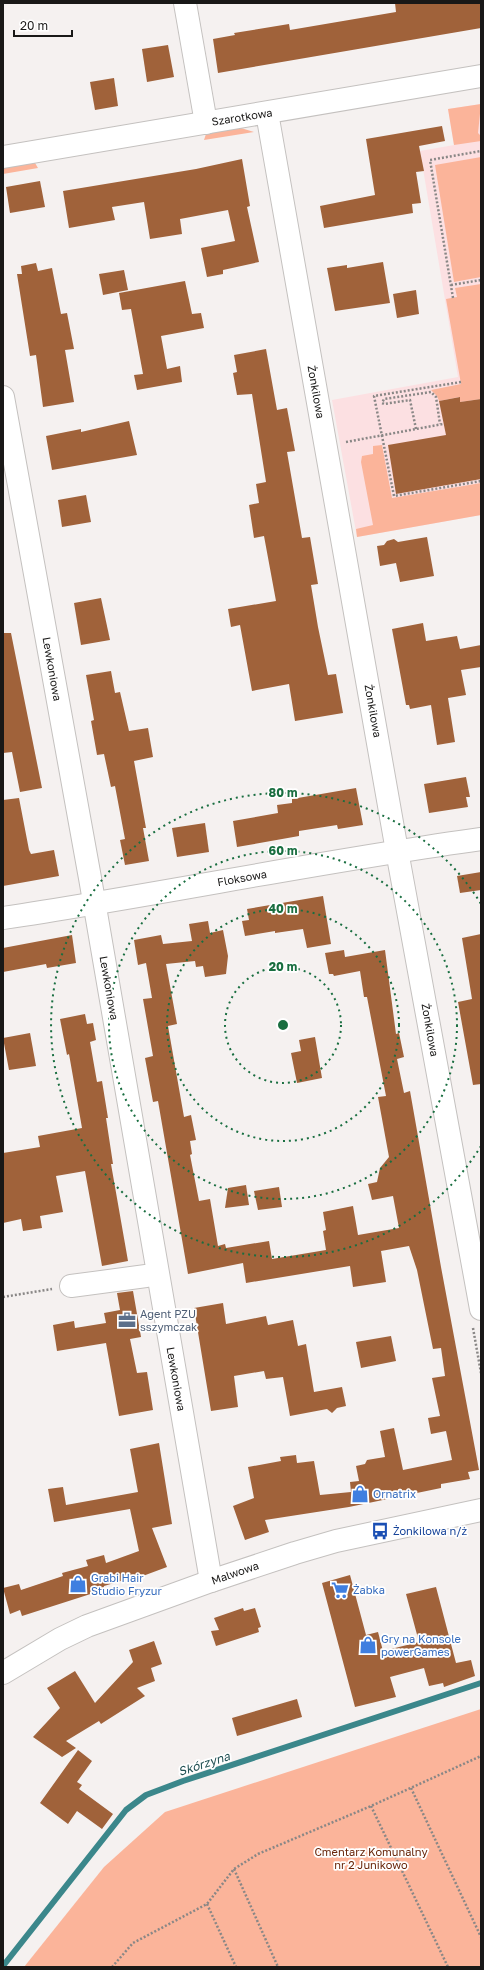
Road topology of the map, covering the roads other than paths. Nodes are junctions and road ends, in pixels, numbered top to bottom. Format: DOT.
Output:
graph roads {
  1 [pos="186,3"];
  2 [pos="481,76"];
  3 [pos="267,113"];
  4 [pos="206,123"];
  5 [pos="3,157"];
  6 [pos="3,397"];
  7 [pos="481,839"];
  8 [pos="397,850"];
  9 [pos="95,904"];
  10 [pos="3,918"];
  11 [pos="146,1276"];
  12 [pos="71,1286"];
  13 [pos="477,1318"];
  14 [pos="481,1510"];
  15 [pos="211,1581"];
  16 [pos="3,1673"];
  1 -- 4 [label="street"];
  2 -- 3 [label="street, Szarotkowa"];
  3 -- 4 [label="street, Szarotkowa"];
  3 -- 8 [label="street, Żonkilowa"];
  4 -- 5 [label="street, Szarotkowa"];
  6 -- 9 [label="street, Lewkoniowa"];
  7 -- 8 [label="street, Floksowa"];
  8 -- 9 [label="street, Floksowa"];
  8 -- 13 [label="street, Żonkilowa"];
  9 -- 10 [label="street, Floksowa"];
  9 -- 15 [label="street, Lewkoniowa"];
  11 -- 12 [label="street"];
  14 -- 15 [label="street, Malwowa"];
  15 -- 16 [label="street, Malwowa"];
}
